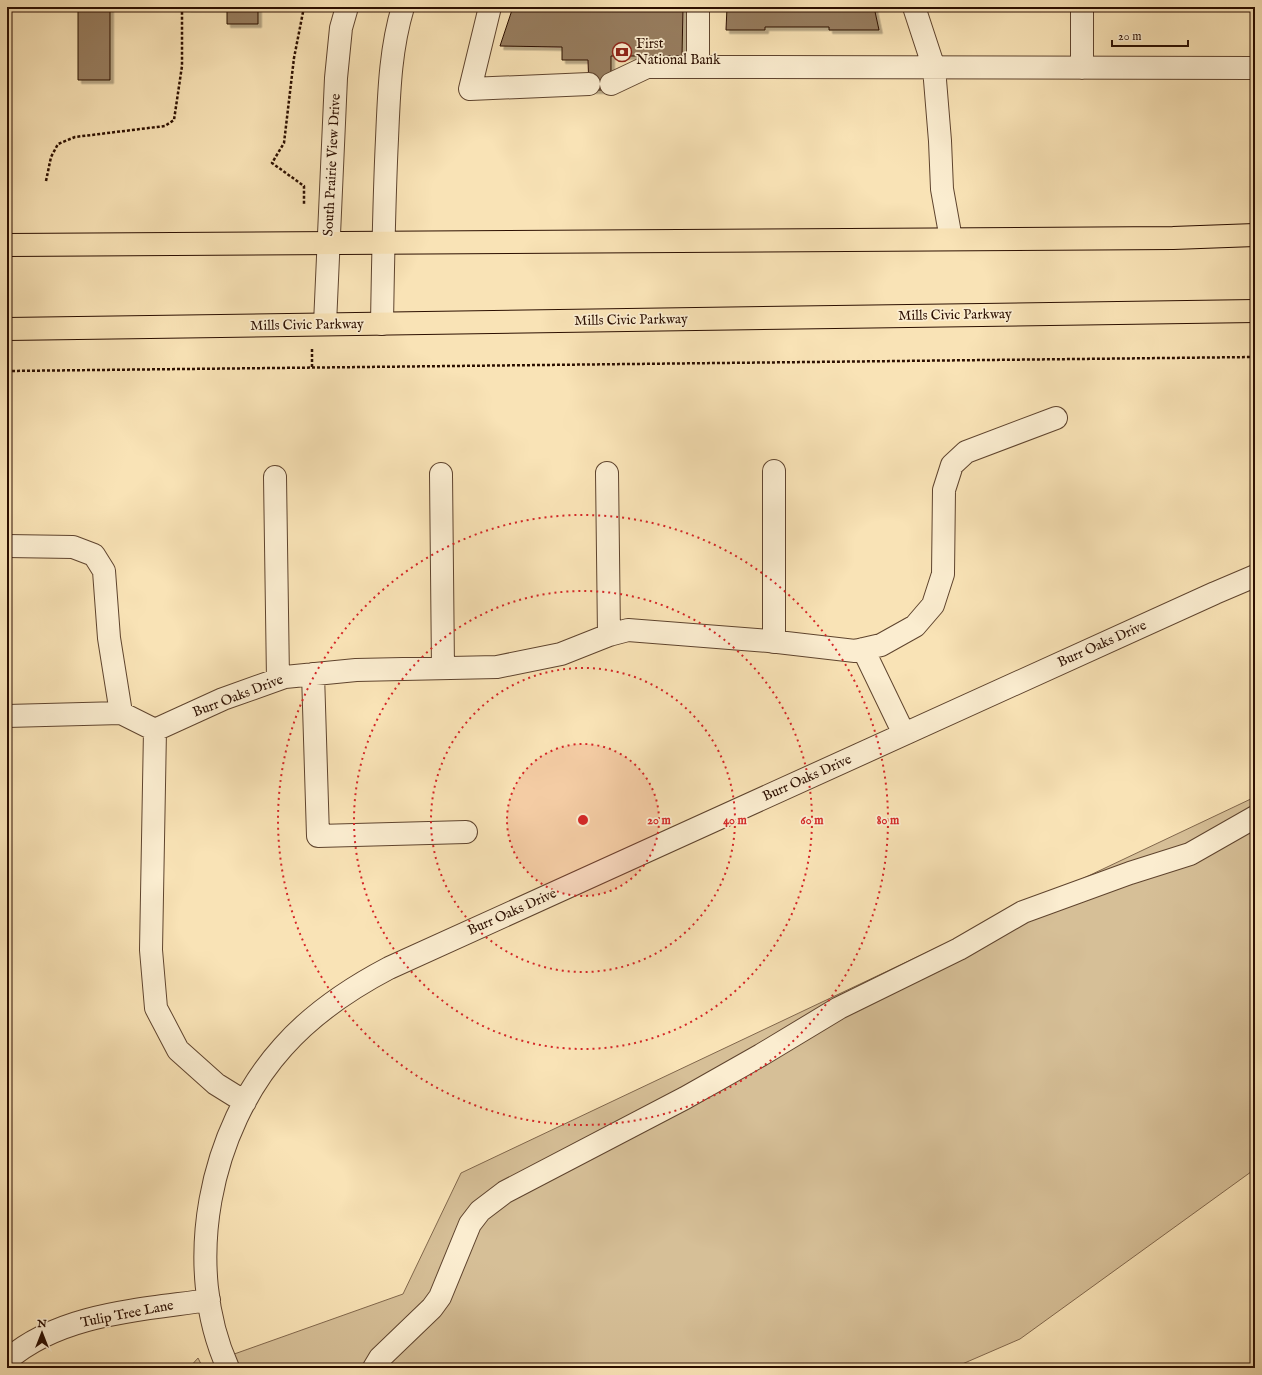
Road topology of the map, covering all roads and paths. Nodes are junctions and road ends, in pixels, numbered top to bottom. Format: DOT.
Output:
graph roads {
  1 [pos="182,7"];
  2 [pos="304,7"];
  3 [pos="348,7"];
  4 [pos="403,7"];
  5 [pos="490,7"];
  6 [pos="698,7"];
  7 [pos="914,7"];
  8 [pos="1082,7"];
  9 [pos="698,67"];
  10 [pos="934,68"];
  11 [pos="1082,68"];
  12 [pos="1255,68"];
  13 [pos="588,84"];
  14 [pos="611,84"];
  15 [pos="46,181"];
  16 [pos="304,186"];
  17 [pos="1255,235"];
  18 [pos="951,239"];
  19 [pos="328,243"];
  20 [pos="383,243"];
  21 [pos="7,245"];
  22 [pos="1255,311"];
  23 [pos="325,324"];
  24 [pos="382,324"];
  25 [pos="7,329"];
  26 [pos="312,348"];
  27 [pos="1255,356"];
  28 [pos="312,368"];
  29 [pos="7,371"];
  30 [pos="1056,418"];
  31 [pos="774,471"];
  32 [pos="607,473"];
  33 [pos="441,474"];
  34 [pos="275,477"];
  35 [pos="7,546"];
  36 [pos="1255,576"];
  37 [pos="610,634"];
  38 [pos="774,642"];
  39 [pos="863,649"];
  40 [pos="443,668"];
  41 [pos="313,674"];
  42 [pos="278,679"];
  43 [pos="121,713"];
  44 [pos="7,716"];
  45 [pos="155,730"];
  46 [pos="904,734"];
  47 [pos="1255,816"];
  48 [pos="466,832"];
  49 [pos="245,1102"];
  50 [pos="209,1300"];
  51 [pos="7,1360"];
  52 [pos="228,1368"];
  53 [pos="374,1368"];
  1 -- 15 [label="path"];
  2 -- 16 [label="path"];
  3 -- 19 [label="street, South Prairie View Drive"];
  4 -- 20 [label="street"];
  5 -- 13 [label="street"];
  6 -- 9 [label="street"];
  7 -- 10 [label="street"];
  8 -- 11 [label="street"];
  9 -- 10 [label="street"];
  9 -- 14 [label="street"];
  10 -- 11 [label="street"];
  10 -- 18 [label="street"];
  11 -- 12 [label="street"];
  17 -- 18 [label="main road"];
  18 -- 20 [label="main road"];
  19 -- 20 [label="main road"];
  19 -- 21 [label="main road"];
  19 -- 23 [label="street, South Prairie View Drive"];
  20 -- 24 [label="street"];
  22 -- 24 [label="main road, Mills Civic Parkway"];
  23 -- 24 [label="main road, Mills Civic Parkway"];
  23 -- 25 [label="main road, Mills Civic Parkway"];
  26 -- 28 [label="path"];
  27 -- 28 [label="path"];
  28 -- 29 [label="path"];
  30 -- 39 [label="street, Burr Oaks Drive"];
  31 -- 38 [label="street"];
  32 -- 37 [label="street"];
  33 -- 40 [label="street"];
  34 -- 42 [label="street"];
  35 -- 43 [label="street"];
  36 -- 46 [label="street, Burr Oaks Drive"];
  37 -- 38 [label="street, Burr Oaks Drive"];
  37 -- 40 [label="street, Burr Oaks Drive"];
  38 -- 39 [label="street, Burr Oaks Drive"];
  39 -- 46 [label="street"];
  40 -- 41 [label="street, Burr Oaks Drive"];
  41 -- 42 [label="street, Burr Oaks Drive"];
  41 -- 48 [label="street"];
  42 -- 45 [label="street, Burr Oaks Drive"];
  43 -- 44 [label="street"];
  43 -- 45 [label="street"];
  45 -- 49 [label="street"];
  46 -- 49 [label="street, Burr Oaks Drive"];
  47 -- 53 [label="street"];
  49 -- 50 [label="street, Burr Oaks Drive"];
  50 -- 51 [label="street, Tulip Tree Lane"];
  50 -- 52 [label="street, Burr Oaks Drive"];
}
